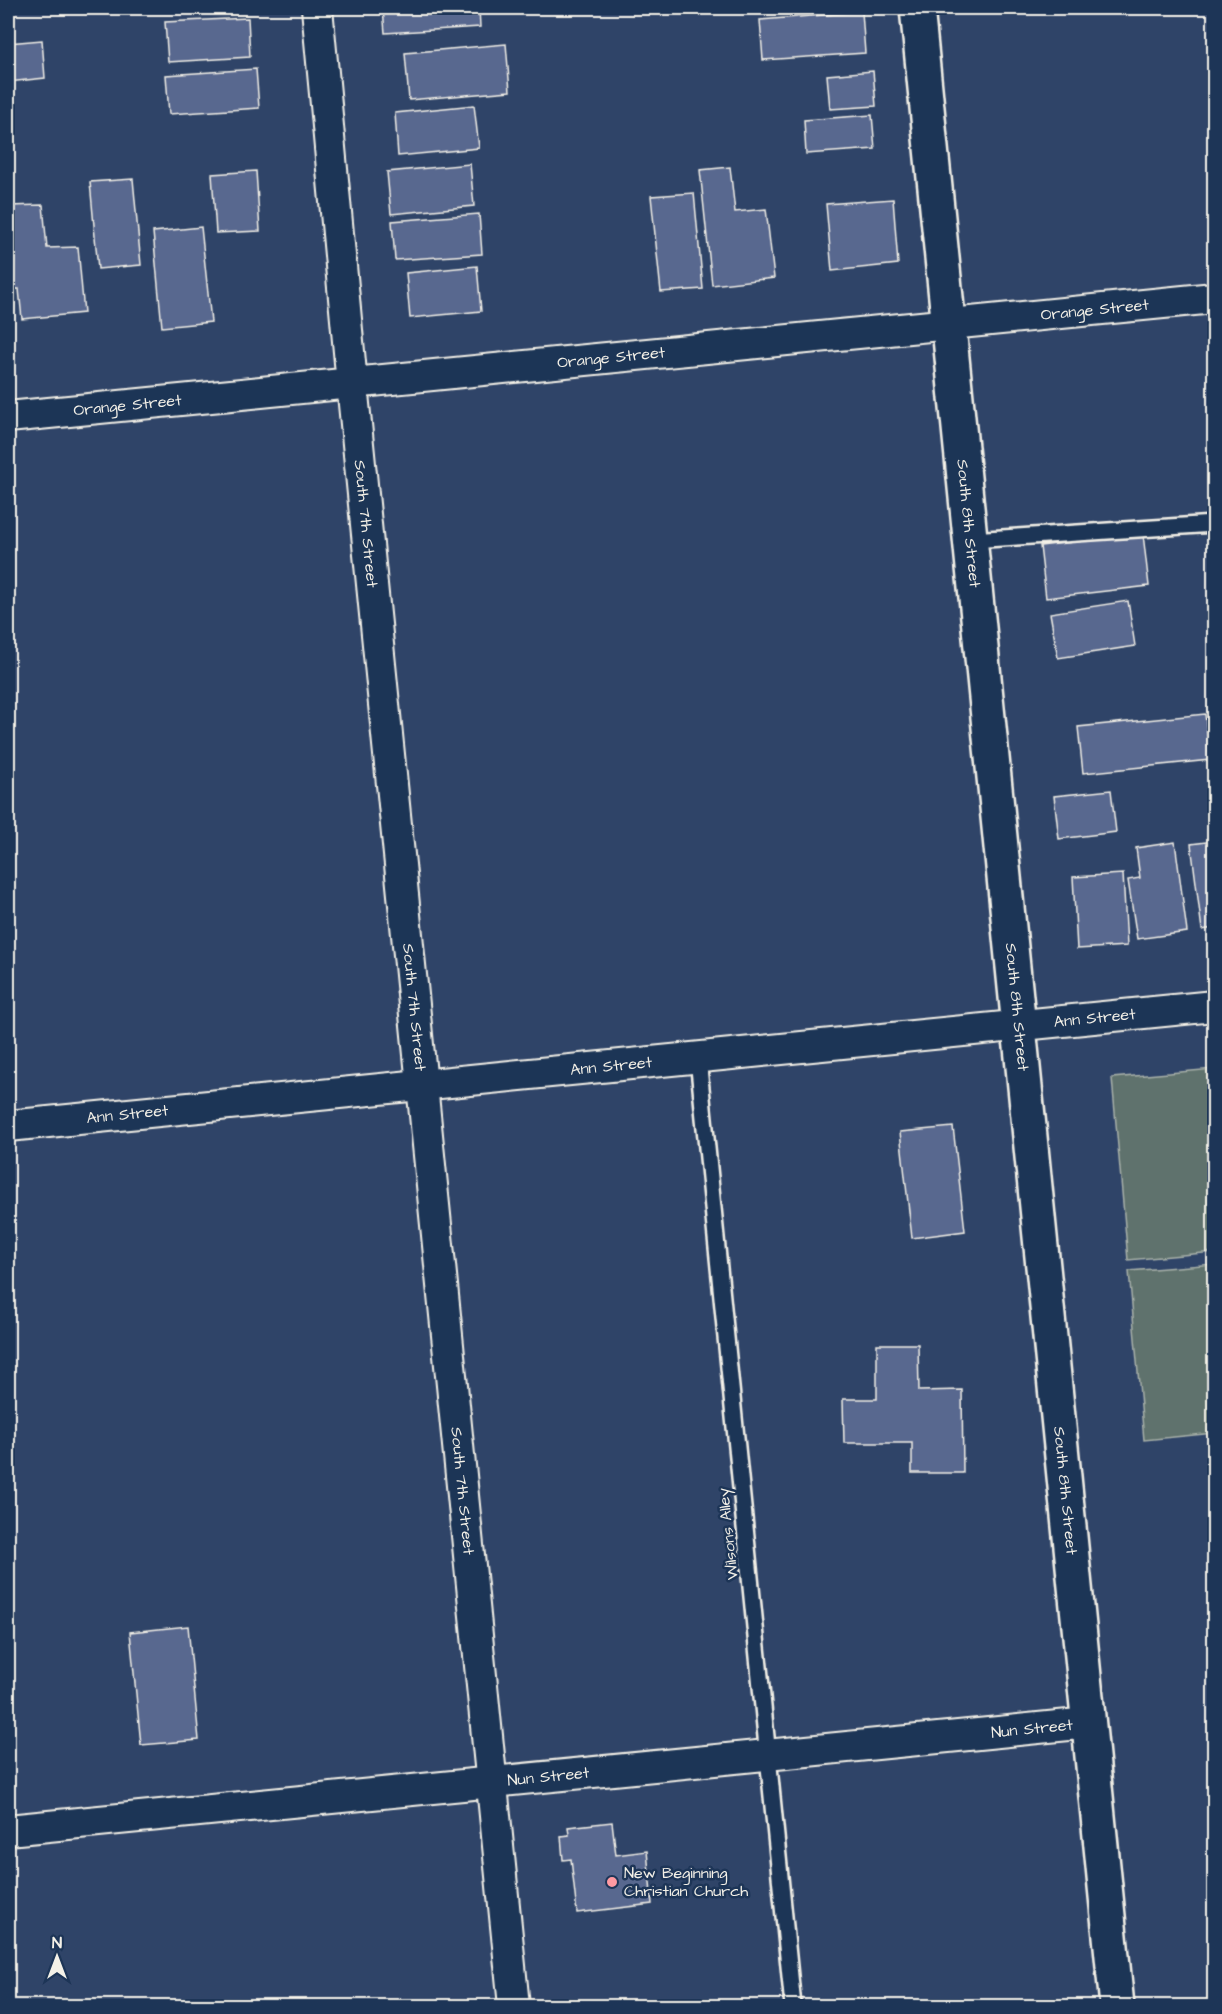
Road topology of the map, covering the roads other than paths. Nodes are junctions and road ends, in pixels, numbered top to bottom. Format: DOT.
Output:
graph roads {
  1 [pos="317,8"];
  2 [pos="917,8"];
  3 [pos="1215,298"];
  4 [pos="949,324"];
  5 [pos="351,384"];
  6 [pos="8,417"];
  7 [pos="1215,524"];
  8 [pos="970,540"];
  9 [pos="1215,1006"];
  10 [pos="1019,1026"];
  11 [pos="698,1058"];
  12 [pos="422,1085"];
  13 [pos="8,1126"];
  14 [pos="1089,1723"];
  15 [pos="768,1755"];
  16 [pos="491,1782"];
  17 [pos="8,1830"];
  18 [pos="514,2007"];
  19 [pos="793,2007"];
  20 [pos="1117,2007"];
  1 -- 5 [label="street, South 7th Street"];
  2 -- 4 [label="street, South 8th Street"];
  3 -- 4 [label="street, Orange Street"];
  4 -- 5 [label="street, Orange Street"];
  4 -- 8 [label="street, South 8th Street"];
  5 -- 6 [label="street, Orange Street"];
  5 -- 12 [label="street, South 7th Street"];
  7 -- 8 [label="lane"];
  8 -- 10 [label="street, South 8th Street"];
  9 -- 10 [label="street, Ann Street"];
  10 -- 11 [label="street, Ann Street"];
  10 -- 14 [label="street, South 8th Street"];
  11 -- 12 [label="street, Ann Street"];
  11 -- 15 [label="lane, Wilsons Alley"];
  12 -- 13 [label="street, Ann Street"];
  12 -- 16 [label="street, South 7th Street"];
  14 -- 15 [label="street, Nun Street"];
  14 -- 20 [label="street, South 8th Street"];
  15 -- 16 [label="street, Nun Street"];
  15 -- 19 [label="lane, Wilsons Alley"];
  16 -- 17 [label="street, Nun Street"];
  16 -- 18 [label="street, South 7th Street"];
}
